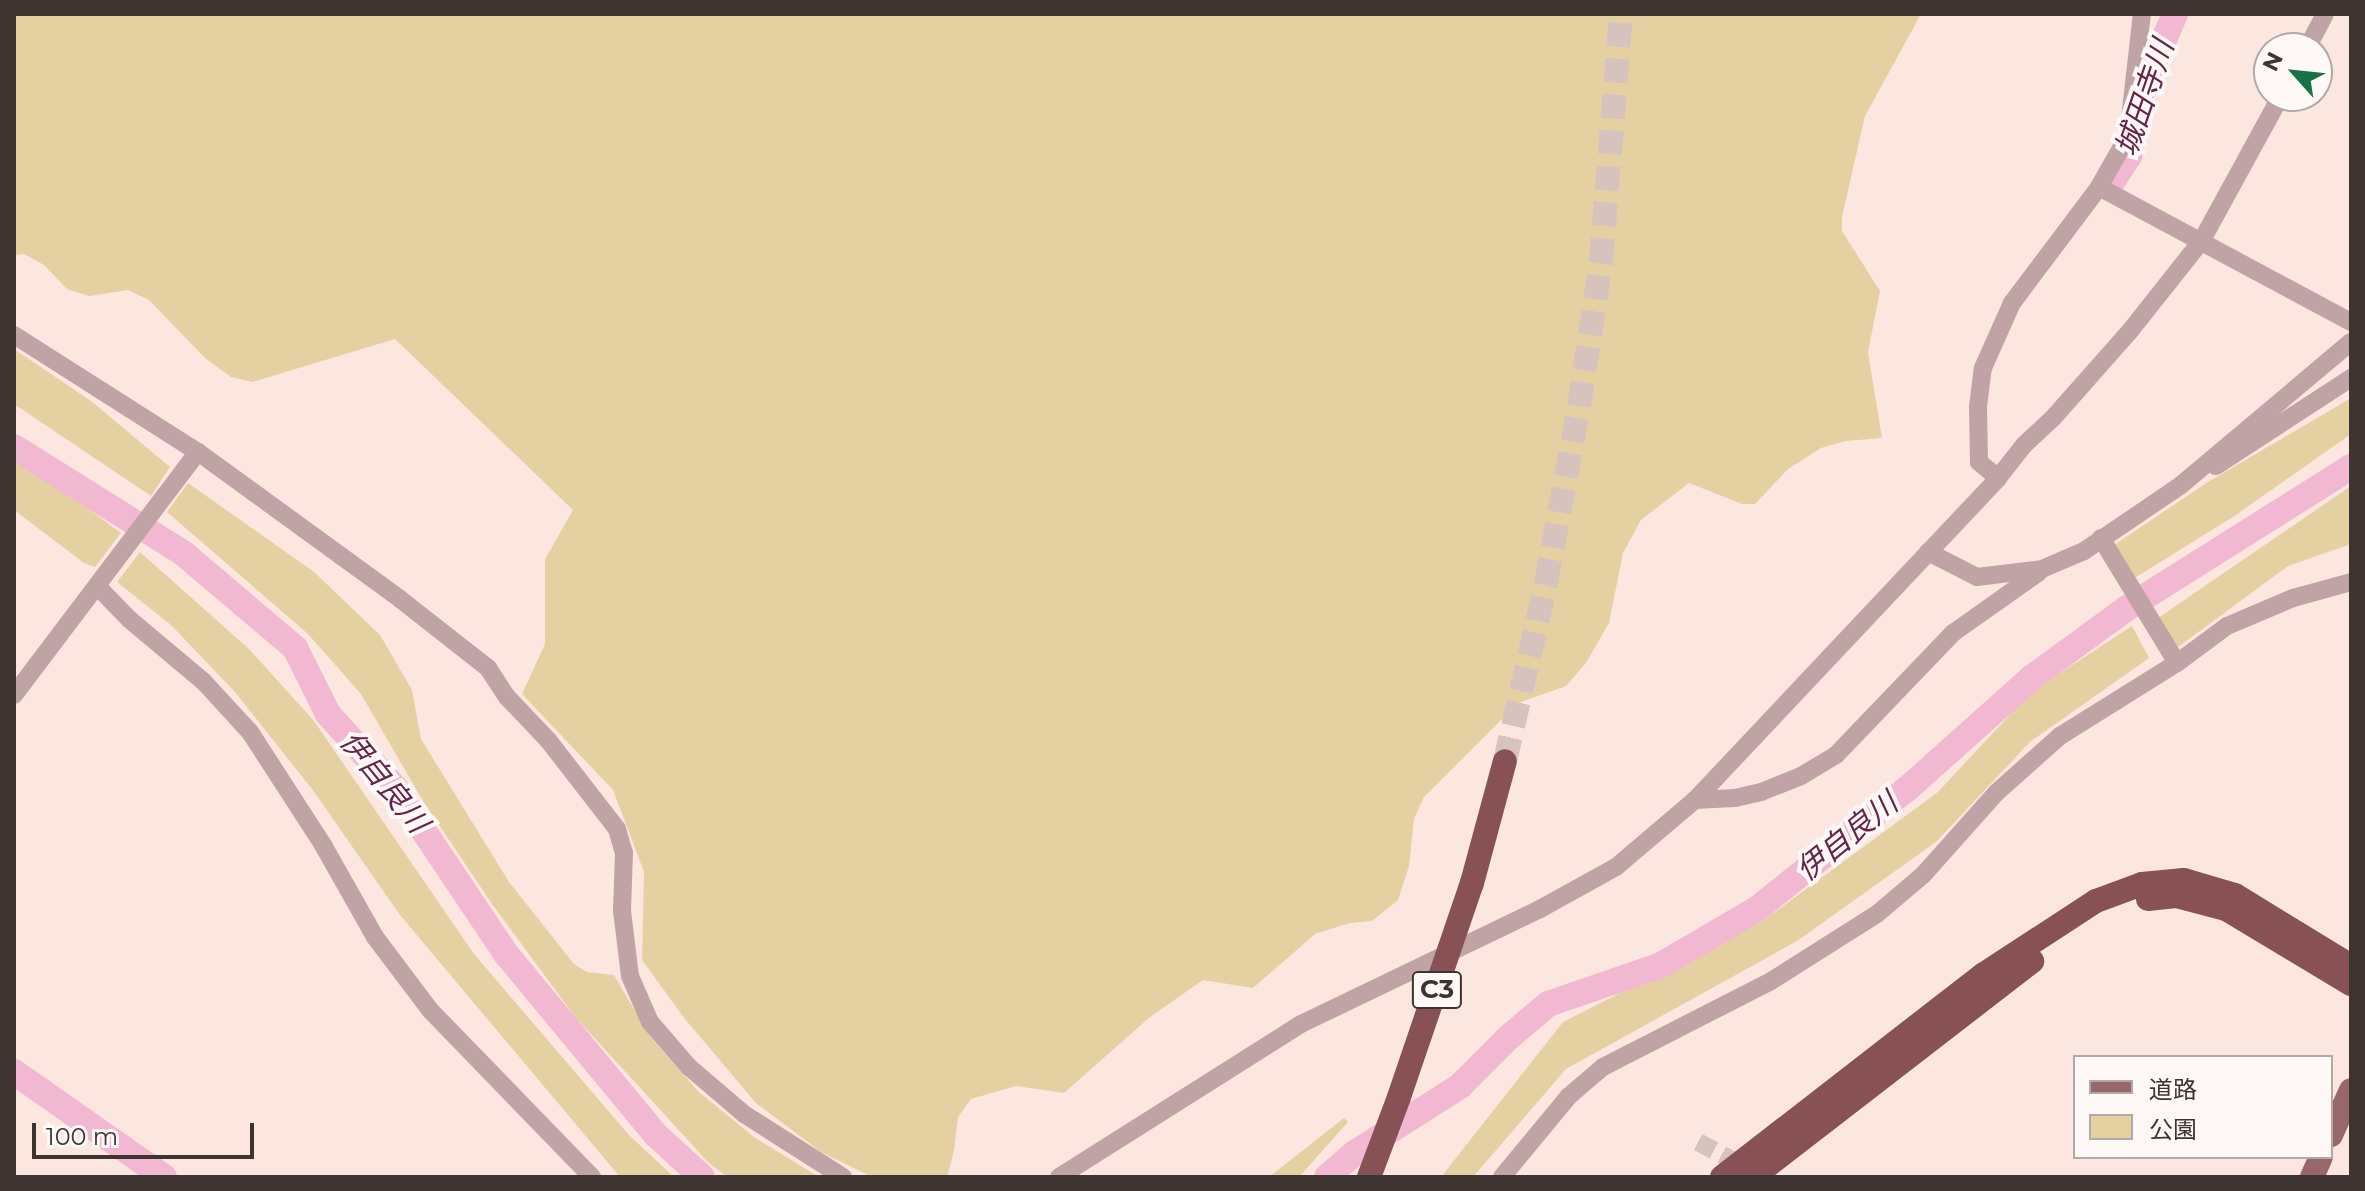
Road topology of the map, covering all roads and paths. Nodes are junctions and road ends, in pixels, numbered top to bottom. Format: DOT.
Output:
graph roads {
  1 [pos="2142,14"];
  2 [pos="2325,14"];
  3 [pos="2315,32"];
  4 [pos="2272,112"];
  5 [pos="2099,187"];
  6 [pos="2202,240"];
  7 [pos="2351,322"];
  8 [pos="14,335"];
  9 [pos="2351,342"];
  10 [pos="2351,378"];
  11 [pos="198,452"];
  12 [pos="1998,478"];
  13 [pos="2181,485"];
  14 [pos="2105,544"];
  15 [pos="1928,552"];
  16 [pos="2042,569"];
  17 [pos="2351,582"];
  18 [pos="98,587"];
  19 [pos="2174,658"];
  20 [pos="14,695"];
  21 [pos="1505,761"];
  22 [pos="1695,800"];
  23 [pos="2351,966"];
  24 [pos="2351,984"];
  25 [pos="2351,1090"];
  26 [pos="1399,1097"];
  27 [pos="2333,1130"];
  28 [pos="592,1177"];
  29 [pos="843,1177"];
  30 [pos="1059,1177"];
  31 [pos="1369,1177"];
  32 [pos="1379,1177"];
  33 [pos="1502,1177"];
  34 [pos="1722,1177"];
  35 [pos="1753,1177"];
  1 -- 5 [label="street"];
  2 -- 3 [label="street"];
  4 -- 6 [label="street"];
  5 -- 6 [label="street"];
  5 -- 12 [label="street"];
  6 -- 7 [label="street"];
  6 -- 12 [label="street"];
  8 -- 11 [label="street"];
  9 -- 13 [label="street"];
  10 -- 13 [label="street"];
  11 -- 18 [label="street"];
  11 -- 29 [label="street"];
  12 -- 15 [label="street"];
  13 -- 14 [label="street"];
  14 -- 16 [label="street"];
  14 -- 19 [label="street"];
  15 -- 16 [label="street"];
  15 -- 22 [label="street"];
  16 -- 22 [label="street"];
  17 -- 19 [label="street"];
  18 -- 20 [label="street"];
  18 -- 28 [label="street"];
  19 -- 33 [label="street"];
  21 -- 26 [label="highway, C3, bridge"];
  22 -- 30 [label="street"];
  23 -- 34 [label="highway"];
  24 -- 35 [label="highway"];
  25 -- 27 [label="main road"];
  26 -- 31 [label="highway, C3"];
  26 -- 32 [label="highway"];
}
